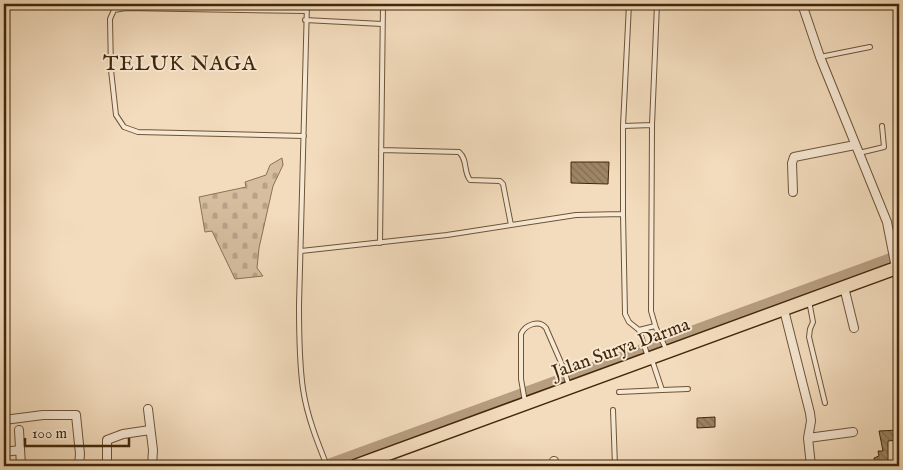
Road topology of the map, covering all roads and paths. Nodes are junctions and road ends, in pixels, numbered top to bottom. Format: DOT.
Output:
graph roads {
  1 [pos="307,4"];
  2 [pos="383,4"];
  3 [pos="629,4"];
  4 [pos="657,4"];
  5 [pos="802,4"];
  6 [pos="306,11"];
  7 [pos="305,20"];
  8 [pos="382,24"];
  9 [pos="870,47"];
  10 [pos="820,57"];
  11 [pos="652,125"];
  12 [pos="623,126"];
  13 [pos="882,126"];
  14 [pos="304,136"];
  15 [pos="855,144"];
  16 [pos="381,150"];
  17 [pos="859,153"];
  18 [pos="793,192"];
  19 [pos="623,214"];
  20 [pos="511,225"];
  21 [pos="380,243"];
  22 [pos="301,251"];
  23 [pos="897,266"];
  24 [pos="844,287"];
  25 [pos="809,300"];
  26 [pos="784,310"];
  27 [pos="656,327"];
  28 [pos="854,328"];
  29 [pos="639,330"];
  30 [pos="666,349"];
  31 [pos="649,356"];
  32 [pos="569,386"];
  33 [pos="688,389"];
  34 [pos="662,390"];
  35 [pos="619,392"];
  36 [pos="525,403"];
  37 [pos="825,403"];
  38 [pos="148,409"];
  39 [pos="613,410"];
  40 [pos="4,420"];
  41 [pos="19,430"];
  42 [pos="150,430"];
  43 [pos="853,432"];
  44 [pos="808,438"];
  45 [pos="20,450"];
  46 [pos="4,452"];
  47 [pos="376,462"];
  48 [pos="21,466"];
  49 [pos="79,466"];
  50 [pos="107,466"];
  51 [pos="152,466"];
  52 [pos="327,466"];
  53 [pos="355,466"];
  54 [pos="615,466"];
  55 [pos="811,466"];
  1 -- 6 [label="lane"];
  2 -- 8 [label="lane"];
  3 -- 12 [label="lane"];
  4 -- 11 [label="lane"];
  5 -- 10 [label="street"];
  6 -- 7 [label="lane"];
  6 -- 14 [label="lane"];
  7 -- 8 [label="lane"];
  7 -- 14 [label="lane"];
  8 -- 16 [label="lane"];
  9 -- 10 [label="lane"];
  10 -- 15 [label="street"];
  11 -- 12 [label="lane"];
  11 -- 27 [label="lane"];
  12 -- 19 [label="lane"];
  13 -- 17 [label="lane"];
  14 -- 22 [label="lane"];
  15 -- 17 [label="street"];
  15 -- 18 [label="street"];
  16 -- 20 [label="lane"];
  16 -- 21 [label="lane"];
  17 -- 23 [label="street"];
  19 -- 20 [label="lane"];
  19 -- 29 [label="lane"];
  20 -- 21 [label="lane"];
  21 -- 22 [label="lane"];
  22 -- 52 [label="lane"];
  23 -- 24 [label="main road, Jalan Surya Darma"];
  24 -- 25 [label="main road, Jalan Surya Darma"];
  24 -- 28 [label="street"];
  25 -- 26 [label="main road, Jalan Surya Darma"];
  25 -- 37 [label="lane"];
  26 -- 30 [label="main road, Jalan Surya Darma"];
  26 -- 44 [label="street"];
  27 -- 29 [label="lane"];
  27 -- 30 [label="lane"];
  29 -- 31 [label="lane"];
  30 -- 31 [label="main road, Jalan Surya Darma"];
  31 -- 32 [label="main road, Jalan Surya Darma"];
  31 -- 34 [label="lane"];
  32 -- 36 [label="main road, Jalan Surya Darma"];
  32 -- 36 [label="lane"];
  33 -- 34 [label="lane"];
  34 -- 35 [label="lane"];
  36 -- 47 [label="main road, Jalan Surya Darma"];
  38 -- 42 [label="street"];
  39 -- 54 [label="lane"];
  40 -- 49 [label="street"];
  41 -- 45 [label="street"];
  42 -- 50 [label="street"];
  42 -- 51 [label="street"];
  43 -- 44 [label="street"];
  44 -- 55 [label="street"];
  45 -- 46 [label="street"];
  45 -- 48 [label="street"];
  47 -- 53 [label="main road, Jalan Surya Darma"];
}
